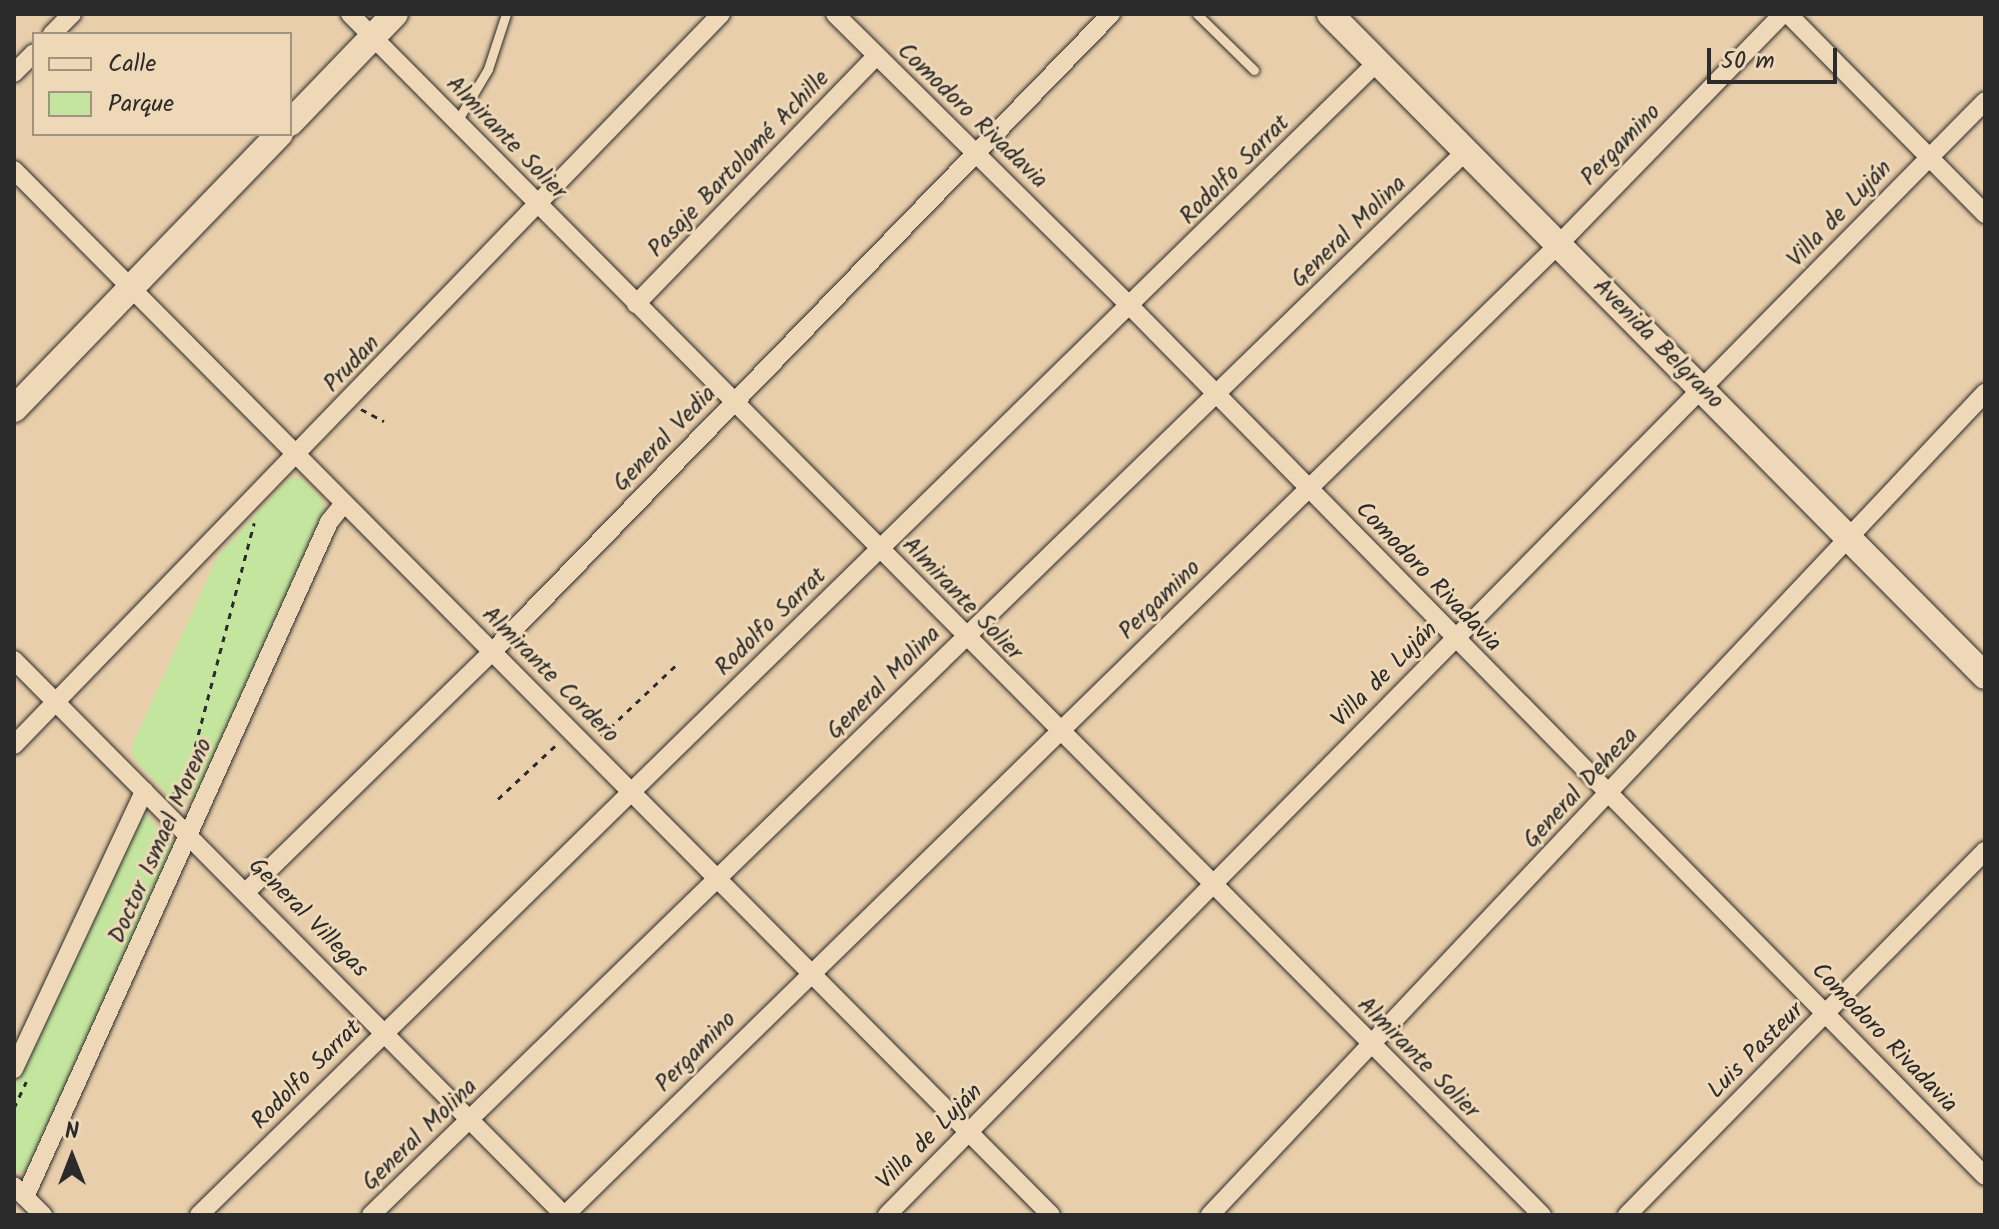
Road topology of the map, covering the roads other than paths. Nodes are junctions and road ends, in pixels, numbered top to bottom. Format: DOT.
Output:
graph roads {
  1 [pos="72,14"];
  2 [pos="350,14"];
  3 [pos="395,14"];
  4 [pos="506,14"];
  5 [pos="721,14"];
  6 [pos="835,14"];
  7 [pos="1111,14"];
  8 [pos="1197,14"];
  9 [pos="1330,14"];
  10 [pos="1786,14"];
  11 [pos="54,32"];
  12 [pos="373,37"];
  13 [pos="32,55"];
  14 [pos="876,56"];
  15 [pos="1376,63"];
  16 [pos="1254,70"];
  17 [pos="14,73"];
  18 [pos="1985,101"];
  19 [pos="292,121"];
  20 [pos="456,123"];
  21 [pos="278,136"];
  22 [pos="1465,152"];
  23 [pos="977,153"];
  24 [pos="1928,158"];
  25 [pos="14,170"];
  26 [pos="538,206"];
  27 [pos="1985,214"];
  28 [pos="1558,245"];
  29 [pos="132,289"];
  30 [pos="636,304"];
  31 [pos="1131,307"];
  32 [pos="1702,388"];
  33 [pos="1985,393"];
  34 [pos="1217,394"];
  35 [pos="734,403"];
  36 [pos="14,409"];
  37 [pos="296,456"];
  38 [pos="1310,489"];
  39 [pos="343,505"];
  40 [pos="1849,537"];
  41 [pos="879,549"];
  42 [pos="965,638"];
  43 [pos="1454,640"];
  44 [pos="493,651"];
  45 [pos="14,660"];
  46 [pos="1985,676"];
  47 [pos="56,702"];
  48 [pos="1059,730"];
  49 [pos="14,745"];
  50 [pos="633,790"];
  51 [pos="144,791"];
  52 [pos="1607,795"];
  53 [pos="191,835"];
  54 [pos="1985,851"];
  55 [pos="720,878"];
  56 [pos="1213,883"];
  57 [pos="248,890"];
  58 [pos="811,973"];
  59 [pos="1827,1013"];
  60 [pos="386,1031"];
  61 [pos="1371,1046"];
  62 [pos="20,1074"];
  63 [pos="472,1118"];
  64 [pos="968,1133"];
  65 [pos="1985,1176"];
  66 [pos="20,1192"];
  67 [pos="43,1215"];
  68 [pos="199,1215"];
  69 [pos="371,1215"];
  70 [pos="565,1215"];
  71 [pos="887,1215"];
  72 [pos="1051,1215"];
  73 [pos="1210,1215"];
  74 [pos="1542,1215"];
  75 [pos="1627,1215"];
  1 -- 11 [label="street"];
  2 -- 12 [label="street, Almirante Solier"];
  3 -- 12 [label="street"];
  4 -- 20 [label="lane"];
  5 -- 26 [label="street, Prudan"];
  6 -- 14 [label="street, Comodoro Rivadavia"];
  7 -- 23 [label="street, General Vedia"];
  8 -- 16 [label="lane"];
  9 -- 15 [label="street, Avenida Belgrano"];
  10 -- 24 [label="street"];
  10 -- 28 [label="street, Pergamino"];
  12 -- 19 [label="street"];
  12 -- 20 [label="street, Almirante Solier"];
  13 -- 17 [label="street"];
  14 -- 23 [label="street, Comodoro Rivadavia"];
  14 -- 30 [label="street, Pasaje Bartolomé Achille"];
  15 -- 22 [label="street, Avenida Belgrano"];
  15 -- 31 [label="street, Rodolfo Sarrat"];
  18 -- 24 [label="street, Villa de Luján"];
  20 -- 26 [label="street, Almirante Solier"];
  21 -- 29 [label="street"];
  22 -- 28 [label="street, Avenida Belgrano"];
  22 -- 34 [label="street, General Molina"];
  23 -- 31 [label="street, Comodoro Rivadavia"];
  23 -- 35 [label="street, General Vedia"];
  24 -- 27 [label="street"];
  24 -- 32 [label="street, Villa de Luján"];
  25 -- 29 [label="street, Almirante Cordero"];
  26 -- 30 [label="street, Almirante Solier"];
  26 -- 37 [label="street, Prudan"];
  28 -- 32 [label="street, Avenida Belgrano"];
  28 -- 38 [label="street, Pergamino"];
  29 -- 36 [label="street"];
  29 -- 37 [label="street, Almirante Cordero"];
  30 -- 35 [label="street, Almirante Solier"];
  31 -- 34 [label="street, Comodoro Rivadavia"];
  31 -- 41 [label="street, Rodolfo Sarrat"];
  32 -- 40 [label="street, Avenida Belgrano"];
  32 -- 43 [label="street, Villa de Luján"];
  33 -- 40 [label="street, General Deheza"];
  34 -- 38 [label="street, Comodoro Rivadavia"];
  34 -- 42 [label="street, General Molina"];
  35 -- 41 [label="street, Almirante Solier"];
  35 -- 44 [label="street, General Vedia"];
  37 -- 39 [label="street, Almirante Cordero"];
  37 -- 47 [label="street, Prudan"];
  38 -- 43 [label="street, Comodoro Rivadavia"];
  38 -- 48 [label="street, Pergamino"];
  39 -- 44 [label="street, Almirante Cordero"];
  39 -- 53 [label="street, Doctor Ismael Moreno"];
  40 -- 46 [label="street, Avenida Belgrano"];
  40 -- 52 [label="street, General Deheza"];
  41 -- 42 [label="street, Almirante Solier"];
  41 -- 50 [label="street, Rodolfo Sarrat"];
  42 -- 48 [label="street, Almirante Solier"];
  42 -- 55 [label="street, General Molina"];
  43 -- 52 [label="street, Comodoro Rivadavia"];
  43 -- 56 [label="street, Villa de Luján"];
  44 -- 50 [label="street, Almirante Cordero"];
  44 -- 57 [label="street, General Vedia"];
  45 -- 47 [label="street, General Villegas"];
  47 -- 49 [label="street, Prudan"];
  47 -- 51 [label="street, General Villegas"];
  48 -- 56 [label="street, Almirante Solier"];
  48 -- 58 [label="street, Pergamino"];
  50 -- 55 [label="street, Almirante Cordero"];
  50 -- 60 [label="street, Rodolfo Sarrat"];
  51 -- 53 [label="street, General Villegas"];
  51 -- 62 [label="street, Doctor Ismael Moreno"];
  52 -- 59 [label="street, Comodoro Rivadavia"];
  52 -- 61 [label="street, General Deheza"];
  53 -- 57 [label="street, General Villegas"];
  53 -- 66 [label="street, Doctor Ismael Moreno"];
  54 -- 59 [label="street, Luis Pasteur"];
  55 -- 58 [label="street, Almirante Cordero"];
  55 -- 63 [label="street, General Molina"];
  56 -- 61 [label="street, Almirante Solier"];
  56 -- 64 [label="street, Villa de Luján"];
  57 -- 60 [label="street, General Villegas"];
  58 -- 64 [label="street, Almirante Cordero"];
  58 -- 70 [label="street, Pergamino"];
  59 -- 65 [label="street, Comodoro Rivadavia"];
  59 -- 75 [label="street, Luis Pasteur"];
  60 -- 63 [label="street, General Villegas"];
  60 -- 68 [label="street, Rodolfo Sarrat"];
  61 -- 73 [label="street, General Deheza"];
  61 -- 74 [label="street, Almirante Solier"];
  63 -- 69 [label="street, General Molina"];
  63 -- 70 [label="street, General Villegas"];
  64 -- 71 [label="street, Villa de Luján"];
  64 -- 72 [label="street, Almirante Cordero"];
  66 -- 67 [label="street"];
}
